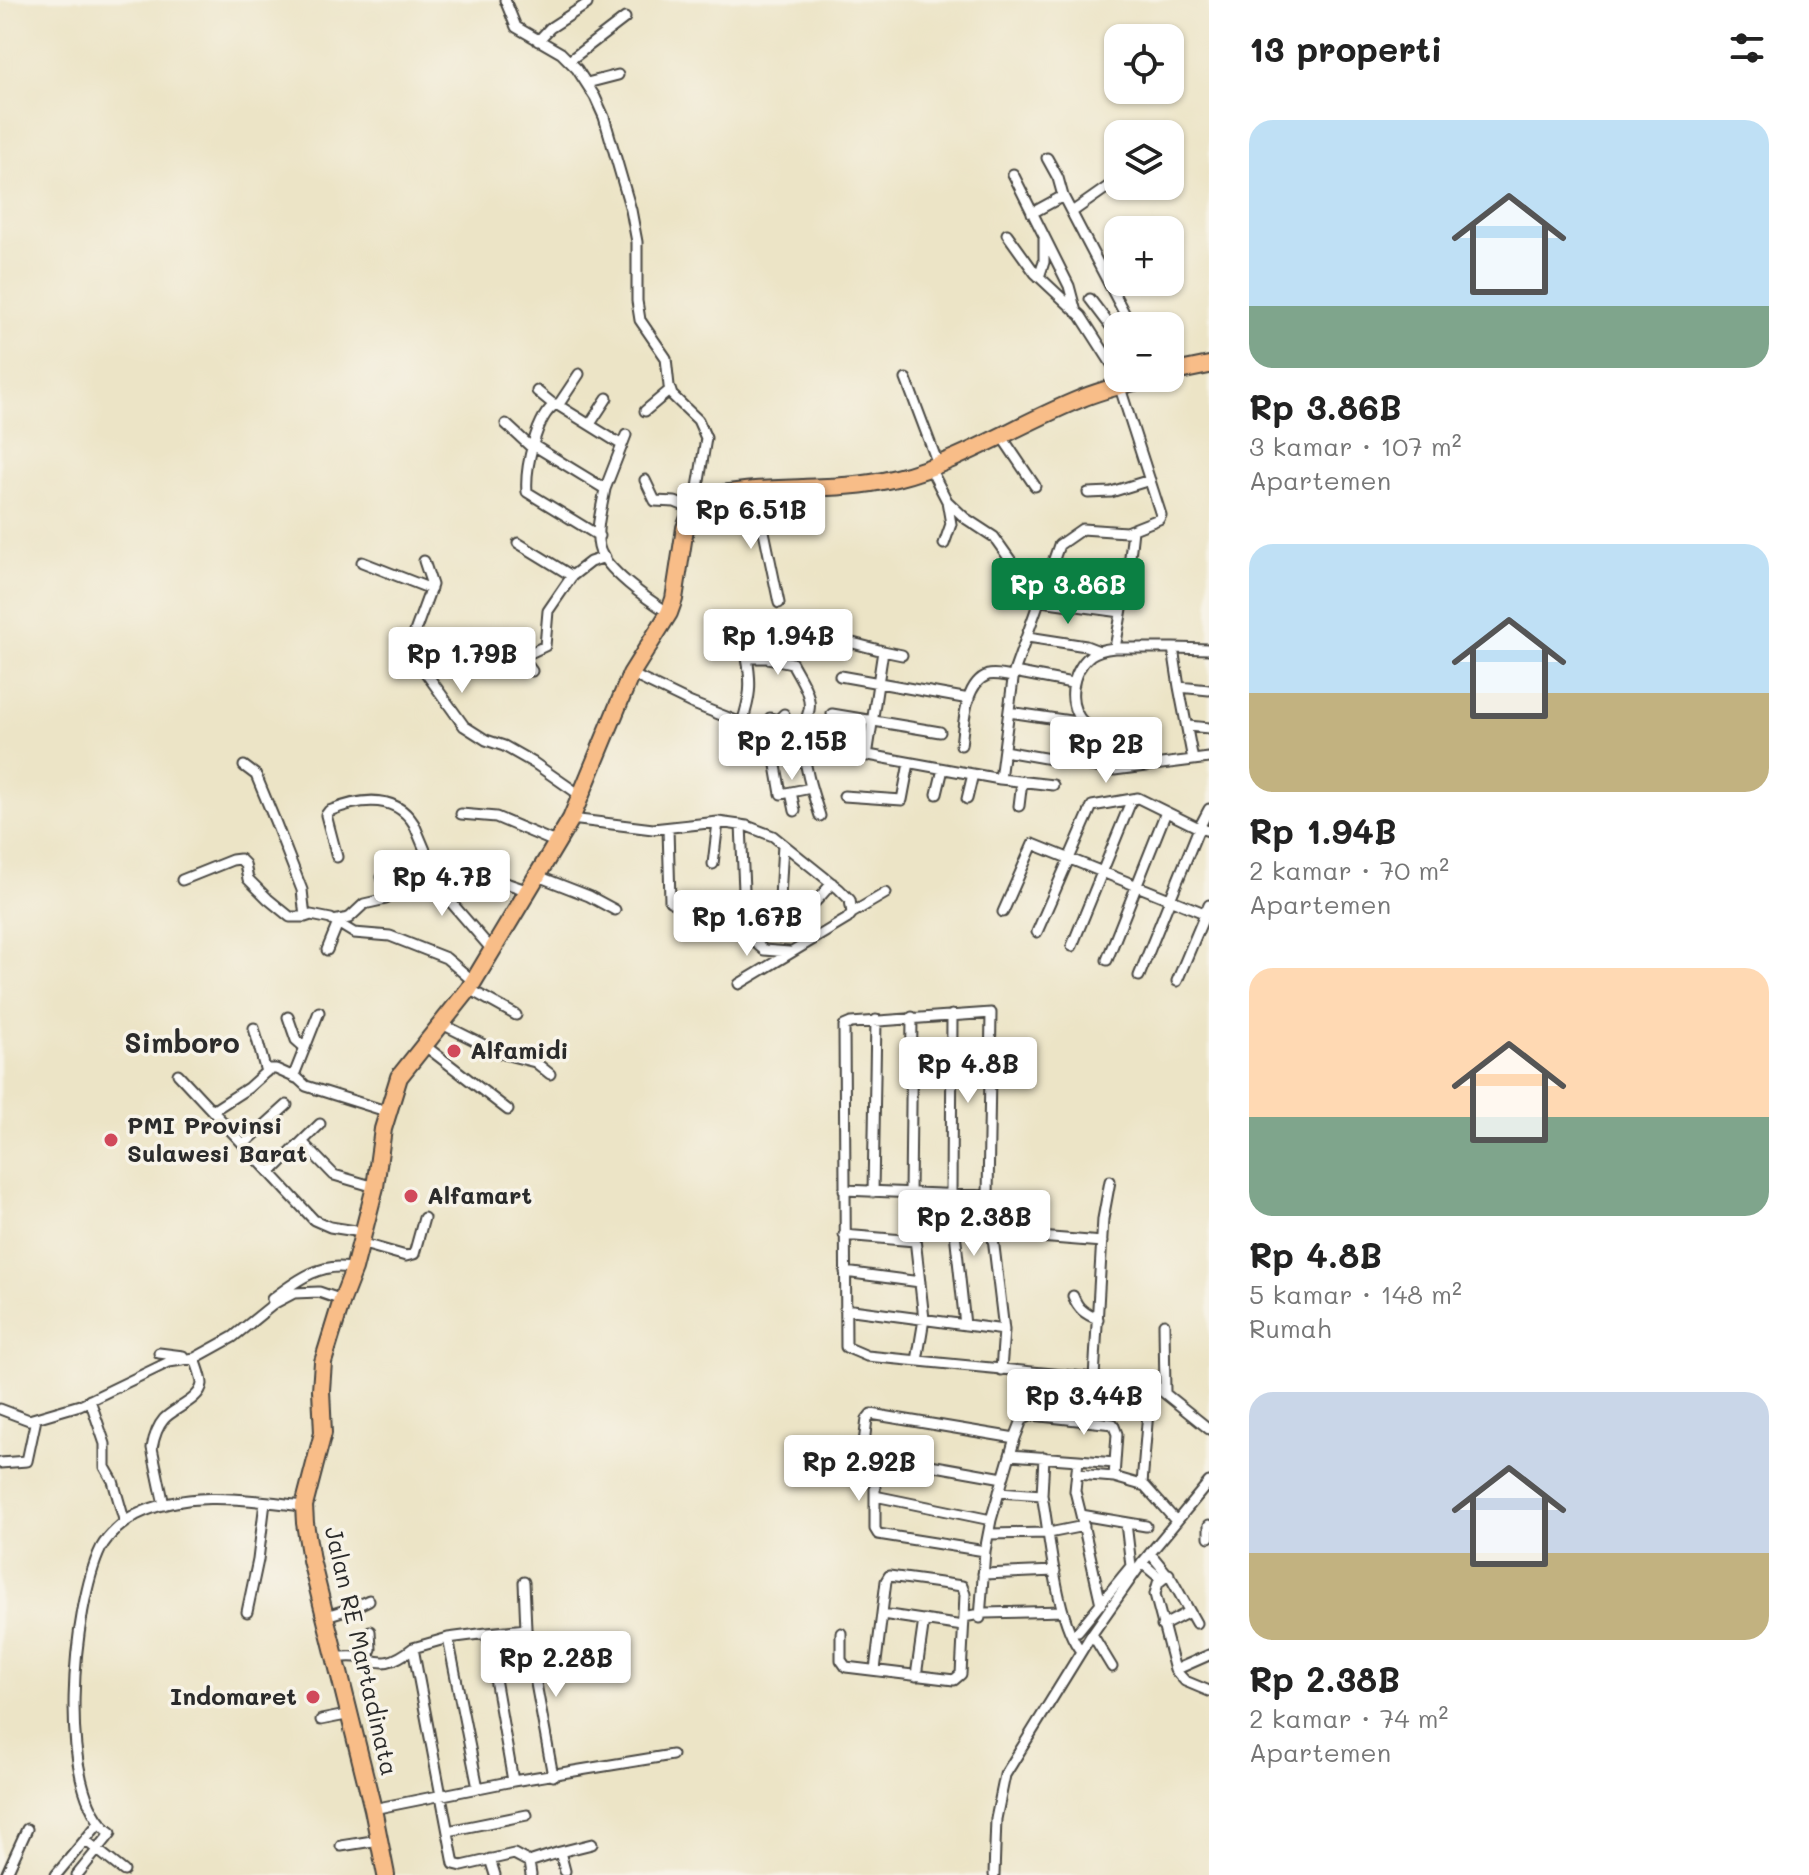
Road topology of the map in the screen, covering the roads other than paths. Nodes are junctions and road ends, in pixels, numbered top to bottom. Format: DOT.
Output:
graph roads {
  1 [pos="505,0"];
  2 [pos="587,4"];
  3 [pos="625,18"];
  4 [pos="538,41"];
  5 [pos="569,61"];
  6 [pos="618,75"];
  7 [pos="587,83"];
  8 [pos="1047,158"];
  9 [pos="1013,174"];
  10 [pos="1104,190"];
  11 [pos="1063,196"];
  12 [pos="1072,212"];
  13 [pos="1032,213"];
  14 [pos="1007,234"];
  15 [pos="1044,236"];
  16 [pos="1039,277"];
  17 [pos="1090,299"];
  18 [pos="1076,312"];
  19 [pos="1124,312"];
  20 [pos="1104,318"];
  21 [pos="1104,350"];
  22 [pos="1209,365"];
  23 [pos="1184,370"];
  24 [pos="579,374"];
  25 [pos="906,379"];
  26 [pos="670,390"];
  27 [pos="1104,390"];
  28 [pos="537,391"];
  29 [pos="1130,392"];
  30 [pos="607,398"];
  31 [pos="556,404"];
  32 [pos="645,411"];
  33 [pos="506,424"];
  34 [pos="590,424"];
  35 [pos="1002,437"];
  36 [pos="532,447"];
  37 [pos="934,466"];
  38 [pos="645,480"];
  39 [pos="1150,480"];
  40 [pos="1035,486"];
  41 [pos="605,489"];
  42 [pos="750,490"];
  43 [pos="1088,493"];
  44 [pos="947,501"];
  45 [pos="694,504"];
  46 [pos="1133,530"];
  47 [pos="599,536"];
  48 [pos="518,543"];
  49 [pos="944,544"];
  50 [pos="605,557"];
  51 [pos="424,561"];
  52 [pos="362,562"];
  53 [pos="1054,564"];
  54 [pos="1016,568"];
  55 [pos="1128,575"];
  56 [pos="572,576"];
  57 [pos="431,589"];
  58 [pos="1041,601"];
  59 [pos="779,603"];
  60 [pos="1121,612"];
  61 [pos="669,613"];
  62 [pos="1028,637"];
  63 [pos="849,642"];
  64 [pos="1115,648"];
  65 [pos="1173,648"];
  66 [pos="1209,649"];
  67 [pos="883,651"];
  68 [pos="1099,651"];
  69 [pos="902,655"];
  70 [pos="532,671"];
  71 [pos="631,674"];
  72 [pos="1013,675"];
  73 [pos="840,676"];
  74 [pos="1072,683"];
  75 [pos="877,684"];
  76 [pos="1179,687"];
  77 [pos="1209,690"];
  78 [pos="969,699"];
  79 [pos="1009,712"];
  80 [pos="784,714"];
  81 [pos="832,714"];
  82 [pos="874,720"];
  83 [pos="742,723"];
  84 [pos="1084,723"];
  85 [pos="1188,726"];
  86 [pos="1209,728"];
  87 [pos="762,730"];
  88 [pos="940,732"];
  89 [pos="961,745"];
  90 [pos="841,750"];
  91 [pos="1004,751"];
  92 [pos="867,756"];
  93 [pos="1209,758"];
  94 [pos="1193,760"];
  95 [pos="909,763"];
  96 [pos="244,766"];
  97 [pos="943,769"];
  98 [pos="1114,770"];
  99 [pos="973,774"];
  100 [pos="1000,779"];
  101 [pos="1022,781"];
  102 [pos="1053,785"];
  103 [pos="811,788"];
  104 [pos="791,792"];
  105 [pos="937,794"];
  106 [pos="580,795"];
  107 [pos="844,796"];
  108 [pos="967,799"];
  109 [pos="1132,799"];
  110 [pos="1019,806"];
  111 [pos="1209,809"];
  112 [pos="795,811"];
  113 [pos="1166,812"];
  114 [pos="461,814"];
  115 [pos="820,816"];
  116 [pos="571,819"];
  117 [pos="718,822"];
  118 [pos="741,825"];
  119 [pos="668,828"];
  120 [pos="1204,830"];
  121 [pos="555,842"];
  122 [pos="783,844"];
  123 [pos="337,857"];
  124 [pos="1070,857"];
  125 [pos="432,862"];
  126 [pos="713,864"];
  127 [pos="1103,870"];
  128 [pos="382,877"];
  129 [pos="182,880"];
  130 [pos="531,882"];
  131 [pos="832,883"];
  132 [pos="1137,885"];
  133 [pos="886,893"];
  134 [pos="1170,898"];
  135 [pos="615,910"];
  136 [pos="1208,911"];
  137 [pos="1003,912"];
  138 [pos="852,913"];
  139 [pos="722,914"];
  140 [pos="305,917"];
  141 [pos="336,922"];
  142 [pos="1037,932"];
  143 [pos="1072,946"];
  144 [pos="327,950"];
  145 [pos="493,951"];
  146 [pos="792,952"];
  147 [pos="1107,960"];
  148 [pos="1139,976"];
  149 [pos="1177,981"];
  150 [pos="739,984"];
  151 [pos="471,985"];
  152 [pos="319,1012"];
  153 [pos="516,1015"];
  154 [pos="952,1015"];
  155 [pos="288,1017"];
  156 [pos="912,1017"];
  157 [pos="876,1020"];
  158 [pos="442,1024"];
  159 [pos="254,1028"];
  160 [pos="424,1045"];
  161 [pos="305,1048"];
  162 [pos="266,1072"];
  163 [pos="178,1074"];
  164 [pos="550,1074"];
  165 [pos="296,1078"];
  166 [pos="287,1105"];
  167 [pos="214,1110"];
  168 [pos="508,1110"];
  169 [pos="389,1112"];
  170 [pos="320,1124"];
  171 [pos="302,1142"];
  172 [pos="244,1144"];
  173 [pos="271,1172"];
  174 [pos="1110,1181"];
  175 [pos="375,1187"];
  176 [pos="844,1190"];
  177 [pos="873,1192"];
  178 [pos="910,1194"];
  179 [pos="951,1195"];
  180 [pos="988,1196"];
  181 [pos="424,1218"];
  182 [pos="844,1235"];
  183 [pos="1027,1236"];
  184 [pos="361,1237"];
  185 [pos="915,1241"];
  186 [pos="1102,1242"];
  187 [pos="354,1269"];
  188 [pos="845,1272"];
  189 [pos="920,1282"];
  190 [pos="286,1293"];
  191 [pos="1073,1296"];
  192 [pos="342,1300"];
  193 [pos="845,1309"];
  194 [pos="924,1319"];
  195 [pos="1098,1319"];
  196 [pos="1164,1324"];
  197 [pos="965,1325"];
  198 [pos="1004,1330"];
  199 [pos="232,1335"];
  200 [pos="195,1358"];
  201 [pos="171,1359"];
  202 [pos="917,1361"];
  203 [pos="1001,1370"];
  204 [pos="1022,1373"];
  205 [pos="1094,1378"];
  206 [pos="1150,1387"];
  207 [pos="1165,1393"];
  208 [pos="90,1400"];
  209 [pos="0,1409"];
  210 [pos="36,1419"];
  211 [pos="1022,1420"];
  212 [pos="1209,1429"];
  213 [pos="1015,1438"];
  214 [pos="863,1453"];
  215 [pos="1010,1455"];
  216 [pos="1044,1457"];
  217 [pos="1078,1460"];
  218 [pos="0,1463"];
  219 [pos="1115,1463"];
  220 [pos="861,1467"];
  221 [pos="1077,1474"];
  222 [pos="875,1477"];
  223 [pos="1114,1477"];
  224 [pos="1003,1478"];
  225 [pos="1142,1484"];
  226 [pos="1208,1486"];
  227 [pos="999,1492"];
  228 [pos="1042,1495"];
  229 [pos="875,1496"];
  230 [pos="265,1502"];
  231 [pos="164,1505"];
  232 [pos="304,1506"];
  233 [pos="1081,1515"];
  234 [pos="991,1520"];
  235 [pos="1176,1521"];
  236 [pos="125,1523"];
  237 [pos="1126,1523"];
  238 [pos="1209,1525"];
  239 [pos="1084,1526"];
  240 [pos="1146,1526"];
  241 [pos="1049,1533"];
  242 [pos="989,1534"];
  243 [pos="1209,1535"];
  244 [pos="985,1551"];
  245 [pos="1150,1553"];
  246 [pos="1142,1563"];
  247 [pos="1055,1571"];
  248 [pos="983,1574"];
  249 [pos="1165,1576"];
  250 [pos="524,1582"];
  251 [pos="369,1600"];
  252 [pos="1101,1604"];
  253 [pos="247,1612"];
  254 [pos="1189,1612"];
  255 [pos="1064,1613"];
  256 [pos="882,1614"];
  257 [pos="326,1616"];
  258 [pos="972,1618"];
  259 [pos="924,1620"];
  260 [pos="1196,1623"];
  261 [pos="1162,1626"];
  262 [pos="526,1629"];
  263 [pos="1074,1629"];
  264 [pos="370,1631"];
  265 [pos="487,1633"];
  266 [pos="841,1633"];
  267 [pos="448,1638"];
  268 [pos="1090,1638"];
  269 [pos="413,1648"];
  270 [pos="1081,1651"];
  271 [pos="1209,1655"];
  272 [pos="337,1658"];
  273 [pos="366,1659"];
  274 [pos="1112,1667"];
  275 [pos="875,1670"];
  276 [pos="1175,1670"];
  277 [pos="916,1676"];
  278 [pos="1209,1691"];
  279 [pos="351,1714"];
  280 [pos="321,1720"];
  281 [pos="672,1755"];
  282 [pos="553,1776"];
  283 [pos="513,1781"];
  284 [pos="478,1788"];
  285 [pos="441,1796"];
  286 [pos="373,1809"];
  287 [pos="527,1815"];
  288 [pos="99,1823"];
  289 [pos="27,1829"];
  290 [pos="448,1831"];
  291 [pos="85,1840"];
  292 [pos="379,1840"];
  293 [pos="592,1844"];
  294 [pos="341,1846"];
  295 [pos="97,1850"];
  296 [pos="560,1852"];
  297 [pos="490,1859"];
  298 [pos="529,1862"];
  299 [pos="124,1871"];
  300 [pos="565,1871"];
  301 [pos="6,1875"];
  302 [pos="56,1875"];
  303 [pos="77,1875"];
  304 [pos="386,1875"];
  305 [pos="495,1875"];
  306 [pos="531,1875"];
  307 [pos="994,1875"];
  1 -- 4 [label="street"];
  2 -- 4 [label="street"];
  3 -- 5 [label="street"];
  4 -- 5 [label="street"];
  5 -- 7 [label="street"];
  6 -- 7 [label="street"];
  7 -- 26 [label="street"];
  8 -- 11 [label="street"];
  9 -- 13 [label="street"];
  10 -- 12 [label="street"];
  11 -- 12 [label="street"];
  11 -- 13 [label="street"];
  12 -- 19 [label="street"];
  13 -- 15 [label="street"];
  14 -- 16 [label="street"];
  15 -- 16 [label="street"];
  15 -- 18 [label="street"];
  16 -- 18 [label="street"];
  17 -- 20 [label="street"];
  18 -- 21 [label="street"];
  22 -- 23 [label="highway"];
  24 -- 31 [label="street"];
  25 -- 37 [label="street"];
  26 -- 32 [label="street"];
  26 -- 45 [label="street"];
  27 -- 35 [label="highway"];
  28 -- 31 [label="street"];
  29 -- 39 [label="street"];
  30 -- 34 [label="street"];
  31 -- 34 [label="street"];
  31 -- 36 [label="street"];
  33 -- 36 [label="street"];
  34 -- 41 [label="street"];
  35 -- 37 [label="highway"];
  35 -- 40 [label="street"];
  36 -- 41 [label="street"];
  36 -- 47 [label="street"];
  37 -- 42 [label="highway"];
  37 -- 44 [label="street"];
  38 -- 45 [label="street"];
  39 -- 43 [label="street"];
  39 -- 46 [label="street"];
  41 -- 47 [label="street"];
  42 -- 45 [label="highway"];
  42 -- 59 [label="street"];
  44 -- 49 [label="street"];
  44 -- 54 [label="street"];
  45 -- 61 [label="highway, Jalan RE Martadinata"];
  46 -- 53 [label="street"];
  46 -- 55 [label="street"];
  47 -- 50 [label="street"];
  48 -- 56 [label="street"];
  50 -- 56 [label="street"];
  50 -- 61 [label="street"];
  51 -- 57 [label="street"];
  52 -- 57 [label="street"];
  53 -- 55 [label="street"];
  53 -- 58 [label="street"];
  55 -- 60 [label="street"];
  56 -- 70 [label="street"];
  57 -- 106 [label="street"];
  58 -- 60 [label="street"];
  58 -- 62 [label="street"];
  60 -- 64 [label="street"];
  61 -- 71 [label="highway, Jalan RE Martadinata"];
  62 -- 68 [label="street"];
  62 -- 72 [label="street"];
  63 -- 67 [label="street"];
  64 -- 65 [label="street"];
  64 -- 68 [label="street"];
  65 -- 66 [label="street"];
  65 -- 76 [label="street"];
  67 -- 69 [label="street"];
  67 -- 75 [label="street"];
  68 -- 74 [label="street"];
  71 -- 83 [label="street"];
  71 -- 106 [label="highway, Jalan RE Martadinata"];
  72 -- 74 [label="street"];
  72 -- 78 [label="street"];
  72 -- 79 [label="street"];
  73 -- 75 [label="street"];
  74 -- 84 [label="street"];
  75 -- 78 [label="street"];
  75 -- 82 [label="street"];
  76 -- 77 [label="street"];
  76 -- 85 [label="street"];
  78 -- 89 [label="street"];
  79 -- 84 [label="street"];
  79 -- 91 [label="street"];
  80 -- 87 [label="street"];
  81 -- 82 [label="street"];
  82 -- 88 [label="street"];
  82 -- 92 [label="street"];
  83 -- 87 [label="street"];
  83 -- 103 [label="street"];
  84 -- 98 [label="street"];
  85 -- 86 [label="street"];
  85 -- 94 [label="street"];
  87 -- 104 [label="street"];
  90 -- 92 [label="street"];
  91 -- 98 [label="street"];
  91 -- 100 [label="street"];
  92 -- 95 [label="street"];
  93 -- 94 [label="street"];
  94 -- 98 [label="street"];
  95 -- 97 [label="street"];
  95 -- 107 [label="street"];
  96 -- 140 [label="street"];
  97 -- 99 [label="street"];
  97 -- 105 [label="street"];
  99 -- 100 [label="street"];
  99 -- 108 [label="street"];
  100 -- 101 [label="street"];
  101 -- 102 [label="street"];
  101 -- 110 [label="street"];
  103 -- 104 [label="street"];
  103 -- 115 [label="street"];
  104 -- 112 [label="street"];
  106 -- 116 [label="highway, Jalan RE Martadinata"];
  109 -- 113 [label="street"];
  109 -- 124 [label="street"];
  109 -- 127 [label="street"];
  111 -- 120 [label="street"];
  113 -- 120 [label="street"];
  113 -- 132 [label="street"];
  114 -- 121 [label="street"];
  116 -- 119 [label="street"];
  116 -- 121 [label="highway, Jalan RE Martadinata"];
  117 -- 118 [label="street"];
  117 -- 119 [label="street"];
  117 -- 126 [label="street"];
  118 -- 122 [label="street"];
  118 -- 139 [label="street"];
  119 -- 139 [label="street"];
  120 -- 134 [label="street"];
  121 -- 130 [label="highway, Jalan RE Martadinata"];
  122 -- 131 [label="street"];
  122 -- 131 [label="street"];
  123 -- 125 [label="street"];
  124 -- 127 [label="street"];
  124 -- 137 [label="street"];
  124 -- 142 [label="street"];
  125 -- 130 [label="street"];
  125 -- 145 [label="street"];
  127 -- 132 [label="street"];
  127 -- 143 [label="street"];
  128 -- 141 [label="street"];
  129 -- 140 [label="street"];
  130 -- 135 [label="street"];
  130 -- 145 [label="highway, Jalan RE Martadinata"];
  131 -- 138 [label="street"];
  132 -- 134 [label="street"];
  132 -- 147 [label="street"];
  133 -- 138 [label="street"];
  134 -- 136 [label="street"];
  134 -- 148 [label="street"];
  136 -- 149 [label="street"];
  138 -- 146 [label="street"];
  139 -- 146 [label="street"];
  140 -- 141 [label="street"];
  141 -- 144 [label="street"];
  141 -- 151 [label="street"];
  145 -- 151 [label="highway, Jalan RE Martadinata"];
  146 -- 150 [label="street"];
  151 -- 153 [label="street"];
  151 -- 158 [label="highway, Jalan RE Martadinata"];
  152 -- 161 [label="street"];
  154 -- 156 [label="street"];
  154 -- 179 [label="street"];
  154 -- 180 [label="street"];
  155 -- 161 [label="street"];
  156 -- 157 [label="street"];
  156 -- 178 [label="street"];
  157 -- 176 [label="street"];
  157 -- 177 [label="street"];
  158 -- 160 [label="highway, Jalan RE Martadinata"];
  158 -- 164 [label="street"];
  159 -- 162 [label="street"];
  160 -- 168 [label="street"];
  160 -- 169 [label="highway, Jalan RE Martadinata"];
  161 -- 165 [label="street"];
  162 -- 165 [label="street"];
  162 -- 167 [label="street"];
  163 -- 167 [label="street"];
  165 -- 169 [label="street"];
  166 -- 172 [label="street"];
  167 -- 172 [label="street"];
  169 -- 175 [label="highway, Jalan RE Martadinata"];
  170 -- 171 [label="street"];
  171 -- 173 [label="street"];
  171 -- 175 [label="street"];
  172 -- 173 [label="street"];
  173 -- 184 [label="street"];
  174 -- 186 [label="street"];
  175 -- 184 [label="highway, Jalan RE Martadinata"];
  176 -- 177 [label="street"];
  176 -- 182 [label="street"];
  177 -- 178 [label="street"];
  178 -- 179 [label="street"];
  178 -- 185 [label="street"];
  179 -- 180 [label="street"];
  179 -- 197 [label="street"];
  180 -- 198 [label="street"];
  181 -- 184 [label="street"];
  182 -- 185 [label="street"];
  182 -- 188 [label="street"];
  183 -- 186 [label="street"];
  184 -- 187 [label="highway, Jalan RE Martadinata"];
  185 -- 189 [label="street"];
  186 -- 195 [label="street"];
  187 -- 190 [label="street"];
  187 -- 192 [label="highway, Jalan RE Martadinata"];
  188 -- 189 [label="street"];
  188 -- 193 [label="street"];
  189 -- 194 [label="street"];
  190 -- 192 [label="street"];
  190 -- 199 [label="street"];
  191 -- 195 [label="street"];
  192 -- 232 [label="highway, Jalan RE Martadinata"];
  193 -- 194 [label="street"];
  193 -- 202 [label="street"];
  194 -- 197 [label="street"];
  194 -- 202 [label="street"];
  195 -- 205 [label="street"];
  196 -- 207 [label="street"];
  197 -- 198 [label="street"];
  198 -- 203 [label="street"];
  199 -- 200 [label="street"];
  199 -- 201 [label="street"];
  200 -- 201 [label="street"];
  200 -- 231 [label="street"];
  201 -- 208 [label="street"];
  202 -- 203 [label="street"];
  203 -- 204 [label="street"];
  204 -- 205 [label="street"];
  204 -- 211 [label="street"];
  205 -- 206 [label="street"];
  206 -- 207 [label="street"];
  206 -- 225 [label="street"];
  207 -- 212 [label="street"];
  208 -- 210 [label="street"];
  208 -- 236 [label="street"];
  209 -- 210 [label="street"];
  210 -- 218 [label="street"];
  211 -- 213 [label="street"];
  211 -- 219 [label="street"];
  213 -- 214 [label="street"];
  213 -- 215 [label="street"];
  214 -- 220 [label="street"];
  214 -- 224 [label="street"];
  215 -- 216 [label="street"];
  215 -- 224 [label="street"];
  216 -- 217 [label="street"];
  216 -- 228 [label="street"];
  217 -- 219 [label="street"];
  217 -- 221 [label="street"];
  219 -- 223 [label="street"];
  221 -- 223 [label="street"];
  221 -- 233 [label="street"];
  222 -- 229 [label="street"];
  223 -- 225 [label="street"];
  224 -- 227 [label="street"];
  225 -- 235 [label="street"];
  226 -- 235 [label="street"];
  227 -- 228 [label="street"];
  227 -- 234 [label="street"];
  228 -- 241 [label="street"];
  229 -- 234 [label="street"];
  229 -- 244 [label="street"];
  230 -- 231 [label="street"];
  230 -- 232 [label="street"];
  230 -- 253 [label="street"];
  231 -- 236 [label="street"];
  232 -- 257 [label="highway, Jalan RE Martadinata"];
  233 -- 237 [label="street"];
  233 -- 239 [label="street"];
  234 -- 242 [label="street"];
  235 -- 245 [label="street"];
  236 -- 288 [label="street"];
  237 -- 240 [label="street"];
  237 -- 252 [label="street"];
  238 -- 243 [label="street"];
  239 -- 241 [label="street"];
  239 -- 252 [label="street"];
  241 -- 242 [label="street"];
  241 -- 247 [label="street"];
  242 -- 244 [label="street"];
  244 -- 248 [label="street"];
  245 -- 246 [label="street"];
  245 -- 249 [label="street"];
  246 -- 249 [label="street"];
  246 -- 268 [label="street"];
  247 -- 248 [label="street"];
  247 -- 255 [label="street"];
  248 -- 258 [label="street"];
  249 -- 254 [label="street"];
  249 -- 261 [label="street"];
  250 -- 262 [label="street"];
  251 -- 257 [label="street"];
  252 -- 263 [label="street"];
  254 -- 260 [label="street"];
  254 -- 261 [label="street"];
  255 -- 258 [label="street"];
  255 -- 263 [label="street"];
  256 -- 258 [label="street"];
  256 -- 259 [label="street"];
  256 -- 275 [label="street"];
  257 -- 272 [label="highway, Jalan RE Martadinata"];
  258 -- 259 [label="street"];
  258 -- 277 [label="street"];
  259 -- 277 [label="street"];
  261 -- 276 [label="street"];
  262 -- 265 [label="street"];
  262 -- 282 [label="street"];
  263 -- 268 [label="street"];
  263 -- 270 [label="street"];
  264 -- 273 [label="street"];
  265 -- 267 [label="street"];
  265 -- 283 [label="street"];
  266 -- 275 [label="street"];
  267 -- 269 [label="street"];
  267 -- 284 [label="street"];
  268 -- 270 [label="street"];
  268 -- 274 [label="street"];
  269 -- 273 [label="street"];
  269 -- 285 [label="street"];
  270 -- 307 [label="street"];
  271 -- 276 [label="street"];
  272 -- 273 [label="street"];
  272 -- 279 [label="highway, Jalan RE Martadinata"];
  275 -- 277 [label="street"];
  276 -- 278 [label="street"];
  279 -- 280 [label="street"];
  279 -- 286 [label="highway, Jalan RE Martadinata"];
  281 -- 282 [label="street"];
  282 -- 283 [label="street"];
  283 -- 284 [label="street"];
  284 -- 285 [label="street"];
  285 -- 286 [label="street"];
  285 -- 290 [label="street"];
  286 -- 292 [label="highway, Jalan RE Martadinata"];
  287 -- 290 [label="street"];
  288 -- 291 [label="street"];
  288 -- 295 [label="street"];
  289 -- 301 [label="street"];
  290 -- 297 [label="street"];
  291 -- 295 [label="street"];
  291 -- 302 [label="street"];
  292 -- 294 [label="street"];
  292 -- 304 [label="highway, Jalan RE Martadinata"];
  293 -- 296 [label="street"];
  295 -- 299 [label="street"];
  295 -- 303 [label="street"];
  296 -- 298 [label="street"];
  296 -- 300 [label="street"];
  297 -- 298 [label="street"];
  297 -- 305 [label="street"];
  298 -- 306 [label="street"];
}
